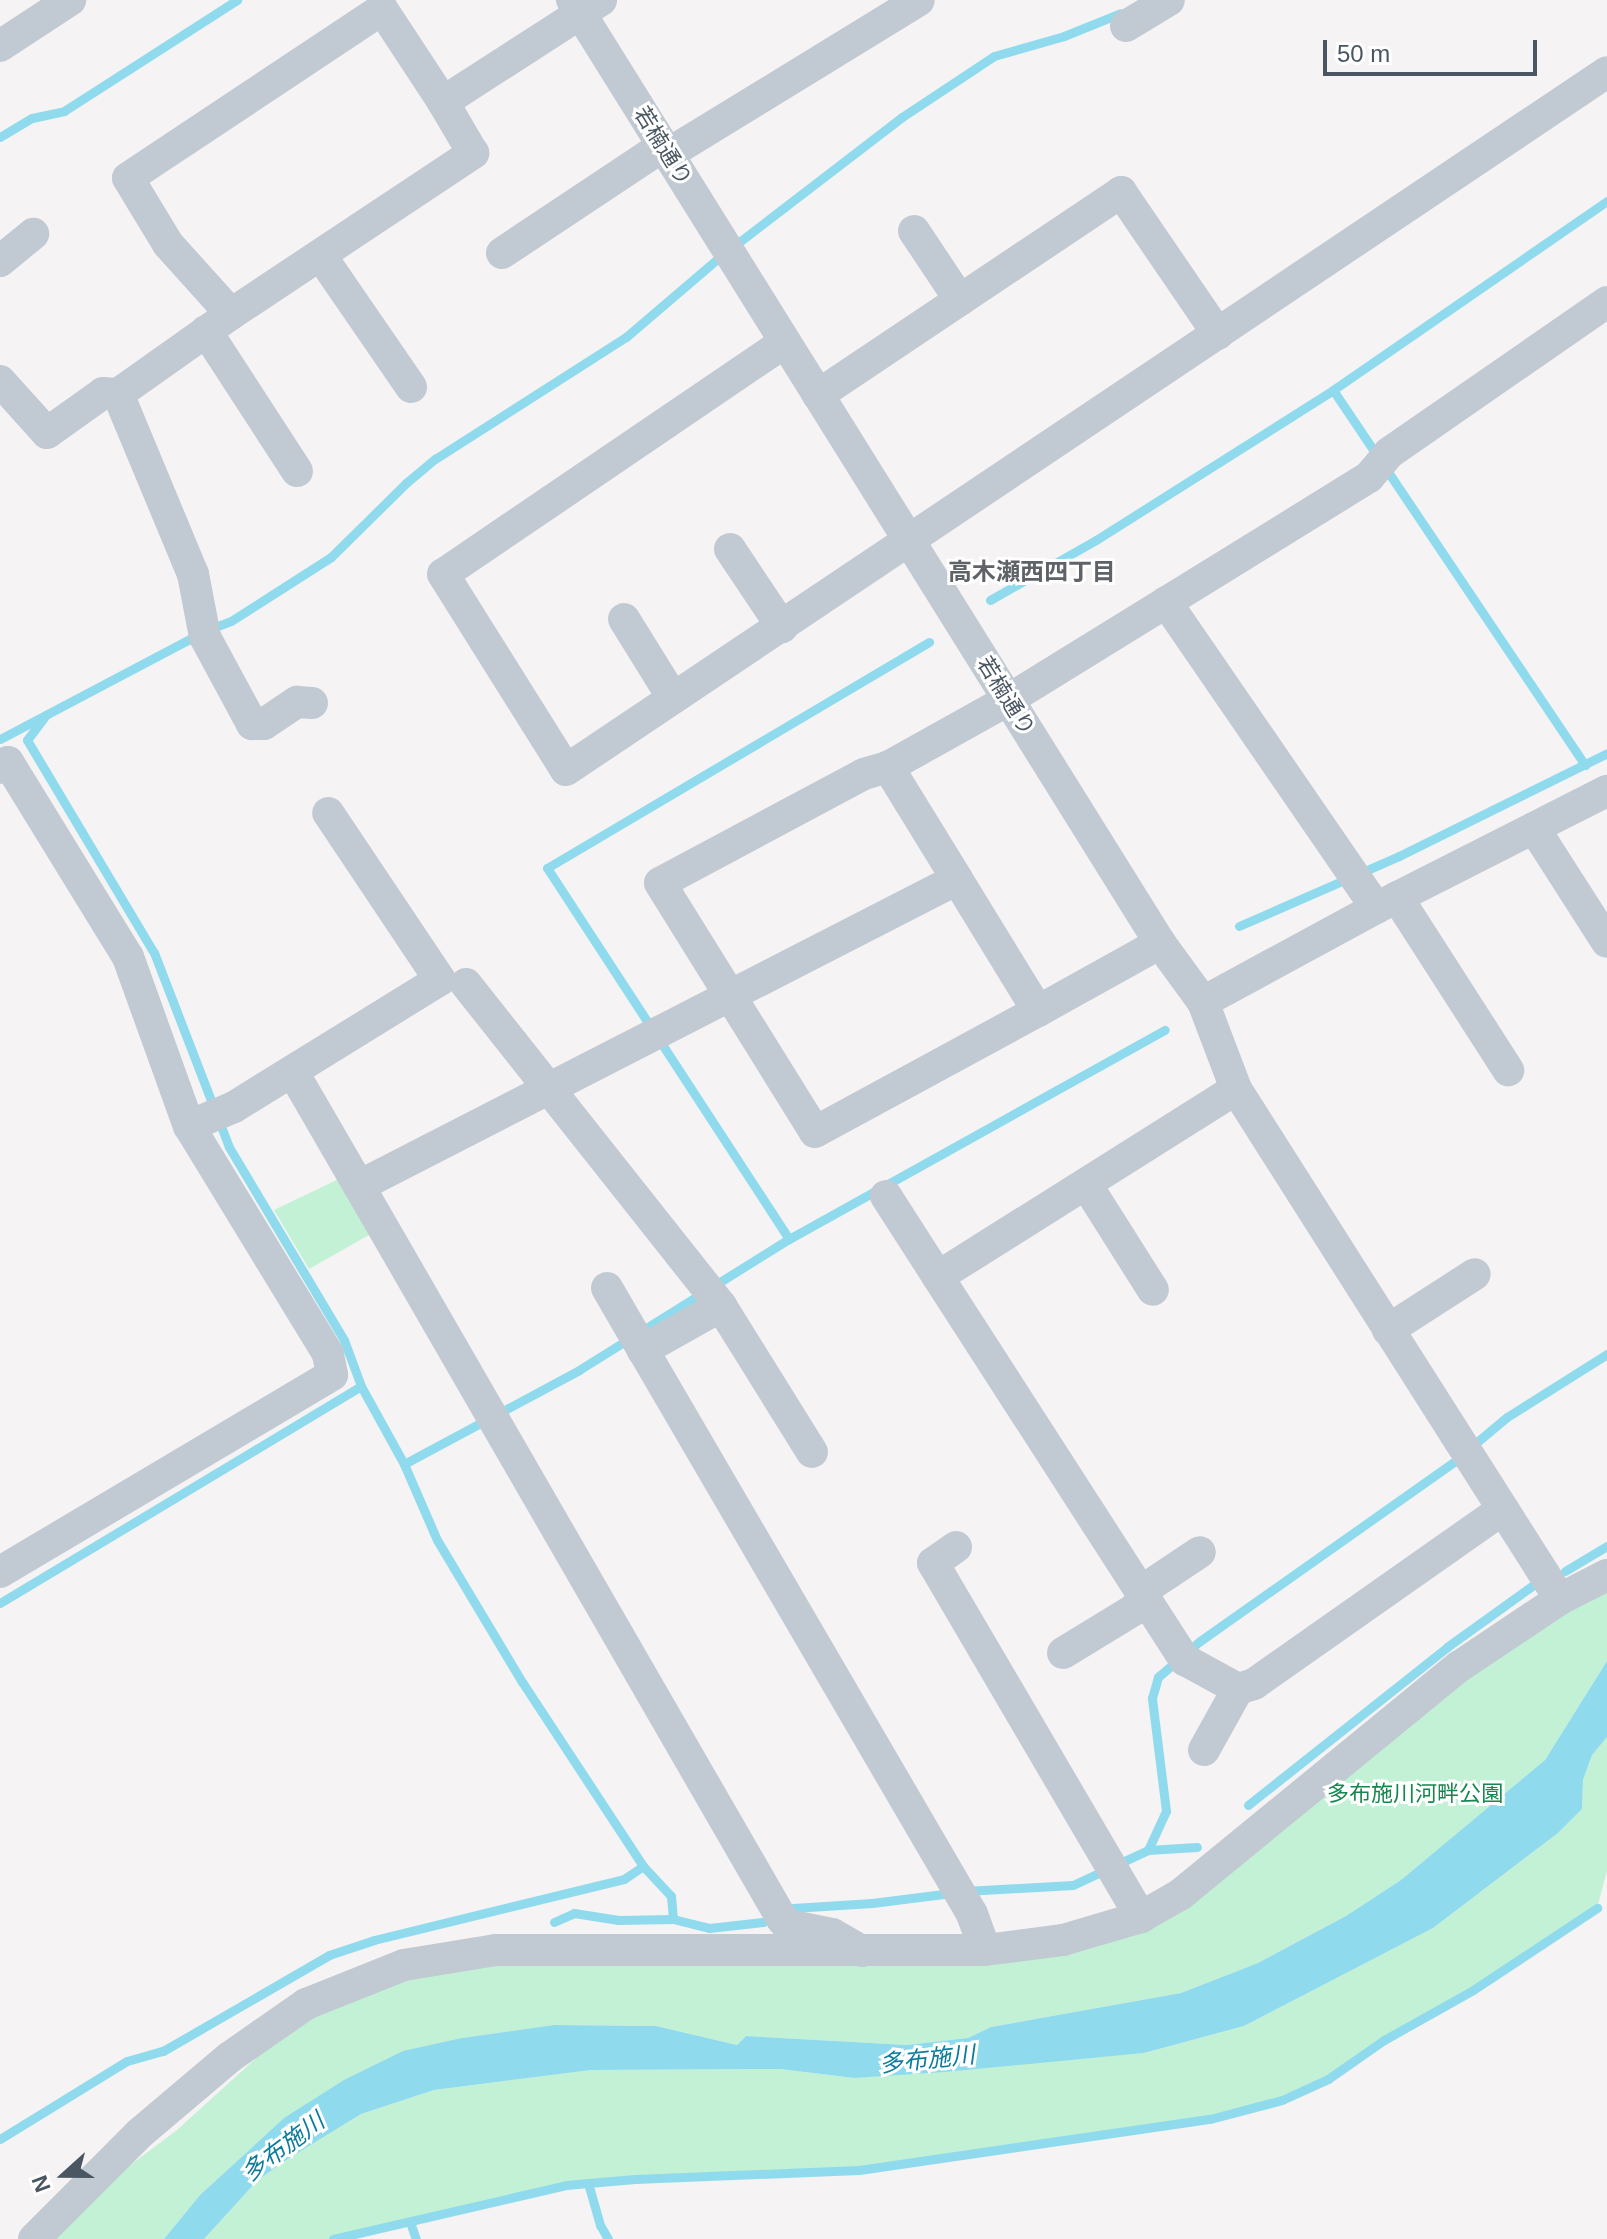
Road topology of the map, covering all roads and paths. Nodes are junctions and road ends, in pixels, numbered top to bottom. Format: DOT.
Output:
graph roads {
  1 [pos="70,0"];
  2 [pos="919,0"];
  3 [pos="1169,0"];
  4 [pos="584,4"];
  5 [pos="1126,26"];
  6 [pos="0,46"];
  7 [pos="1607,72"];
  8 [pos="443,102"];
  9 [pos="666,150"];
  10 [pos="914,231"];
  11 [pos="33,234"];
  12 [pos="502,253"];
  13 [pos="321,256"];
  14 [pos="0,261"];
  15 [pos="960,300"];
  16 [pos="1607,302"];
  17 [pos="219,322"];
  18 [pos="1218,334"];
  19 [pos="785,342"];
  20 [pos="411,387"];
  21 [pos="2,389"];
  22 [pos="118,394"];
  23 [pos="818,395"];
  24 [pos="297,471"];
  25 [pos="910,542"];
  26 [pos="730,549"];
  27 [pos="1166,602"];
  28 [pos="624,619"];
  29 [pos="782,627"];
  30 [pos="673,698"];
  31 [pos="1008,700"];
  32 [pos="312,703"];
  33 [pos="888,767"];
  34 [pos="0,768"];
  35 [pos="1607,791"];
  36 [pos="328,813"];
  37 [pos="1534,828"];
  38 [pos="957,879"];
  39 [pos="1370,890"];
  40 [pos="1607,942"];
  41 [pos="1160,943"];
  42 [pos="466,984"];
  43 [pos="732,995"];
  44 [pos="1203,1002"];
  45 [pos="1038,1011"];
  46 [pos="1508,1070"];
  47 [pos="301,1086"];
  48 [pos="1236,1089"];
  49 [pos="549,1090"];
  50 [pos="196,1122"];
  51 [pos="1086,1184"];
  52 [pos="359,1186"];
  53 [pos="886,1196"];
  54 [pos="1475,1274"];
  55 [pos="938,1277"];
  56 [pos="607,1288"];
  57 [pos="1153,1290"];
  58 [pos="713,1296"];
  59 [pos="1388,1330"];
  60 [pos="638,1340"];
  61 [pos="812,1452"];
  62 [pos="1502,1510"];
  63 [pos="956,1547"];
  64 [pos="1200,1552"];
  65 [pos="0,1572"];
  66 [pos="1607,1575"];
  67 [pos="1144,1595"];
  68 [pos="1560,1599"];
  69 [pos="1063,1653"];
  70 [pos="1238,1689"];
  71 [pos="1204,1750"];
  72 [pos="1141,1917"];
  73 [pos="985,1950"];
  74 [pos="862,1951"];
  75 [pos="34,2239"];
  1 -- 6 [label="street"];
  2 -- 9 [label="street"];
  3 -- 5 [label="street"];
  4 -- 8 [label="street"];
  4 -- 9 [label="street, 若楠通り"];
  7 -- 18 [label="street"];
  8 -- 13 [label="street"];
  8 -- 17 [label="street"];
  9 -- 12 [label="street"];
  9 -- 19 [label="street, 若楠通り"];
  10 -- 15 [label="street"];
  11 -- 14 [label="street"];
  13 -- 17 [label="street"];
  13 -- 20 [label="street"];
  15 -- 18 [label="street"];
  15 -- 23 [label="street"];
  16 -- 27 [label="street"];
  17 -- 22 [label="street"];
  17 -- 24 [label="street"];
  18 -- 25 [label="street"];
  19 -- 23 [label="street, 若楠通り"];
  19 -- 30 [label="street"];
  21 -- 22 [label="street"];
  22 -- 32 [label="street"];
  23 -- 25 [label="street, 若楠通り"];
  25 -- 29 [label="street"];
  25 -- 31 [label="street, 若楠通り"];
  26 -- 29 [label="street"];
  27 -- 31 [label="street"];
  27 -- 39 [label="street"];
  28 -- 30 [label="street"];
  29 -- 30 [label="street"];
  31 -- 33 [label="street"];
  31 -- 41 [label="street, 若楠通り"];
  33 -- 38 [label="street"];
  33 -- 43 [label="street"];
  34 -- 50 [label="street"];
  35 -- 37 [label="street"];
  36 -- 50 [label="street"];
  37 -- 39 [label="street"];
  37 -- 40 [label="street"];
  38 -- 43 [label="street"];
  38 -- 45 [label="street"];
  39 -- 44 [label="street"];
  39 -- 46 [label="street"];
  41 -- 44 [label="street, 若楠通り"];
  41 -- 45 [label="street"];
  42 -- 49 [label="street"];
  43 -- 45 [label="street"];
  43 -- 49 [label="street"];
  44 -- 48 [label="street, 若楠通り"];
  47 -- 52 [label="street"];
  48 -- 51 [label="street"];
  48 -- 59 [label="street, 若楠通り"];
  49 -- 52 [label="street"];
  49 -- 58 [label="street"];
  50 -- 65 [label="street"];
  51 -- 55 [label="street"];
  51 -- 57 [label="street"];
  52 -- 74 [label="street"];
  53 -- 55 [label="street"];
  54 -- 59 [label="street"];
  55 -- 67 [label="street"];
  56 -- 60 [label="street"];
  58 -- 60 [label="street"];
  58 -- 61 [label="street"];
  59 -- 62 [label="street, 若楠通り"];
  60 -- 73 [label="street"];
  62 -- 68 [label="street, 若楠通り"];
  62 -- 70 [label="street"];
  63 -- 72 [label="street"];
  64 -- 67 [label="street"];
  66 -- 68 [label="street"];
  67 -- 69 [label="street"];
  67 -- 70 [label="street"];
  68 -- 72 [label="street"];
  70 -- 71 [label="street"];
  72 -- 73 [label="street"];
  73 -- 74 [label="street"];
  74 -- 75 [label="street"];
}
